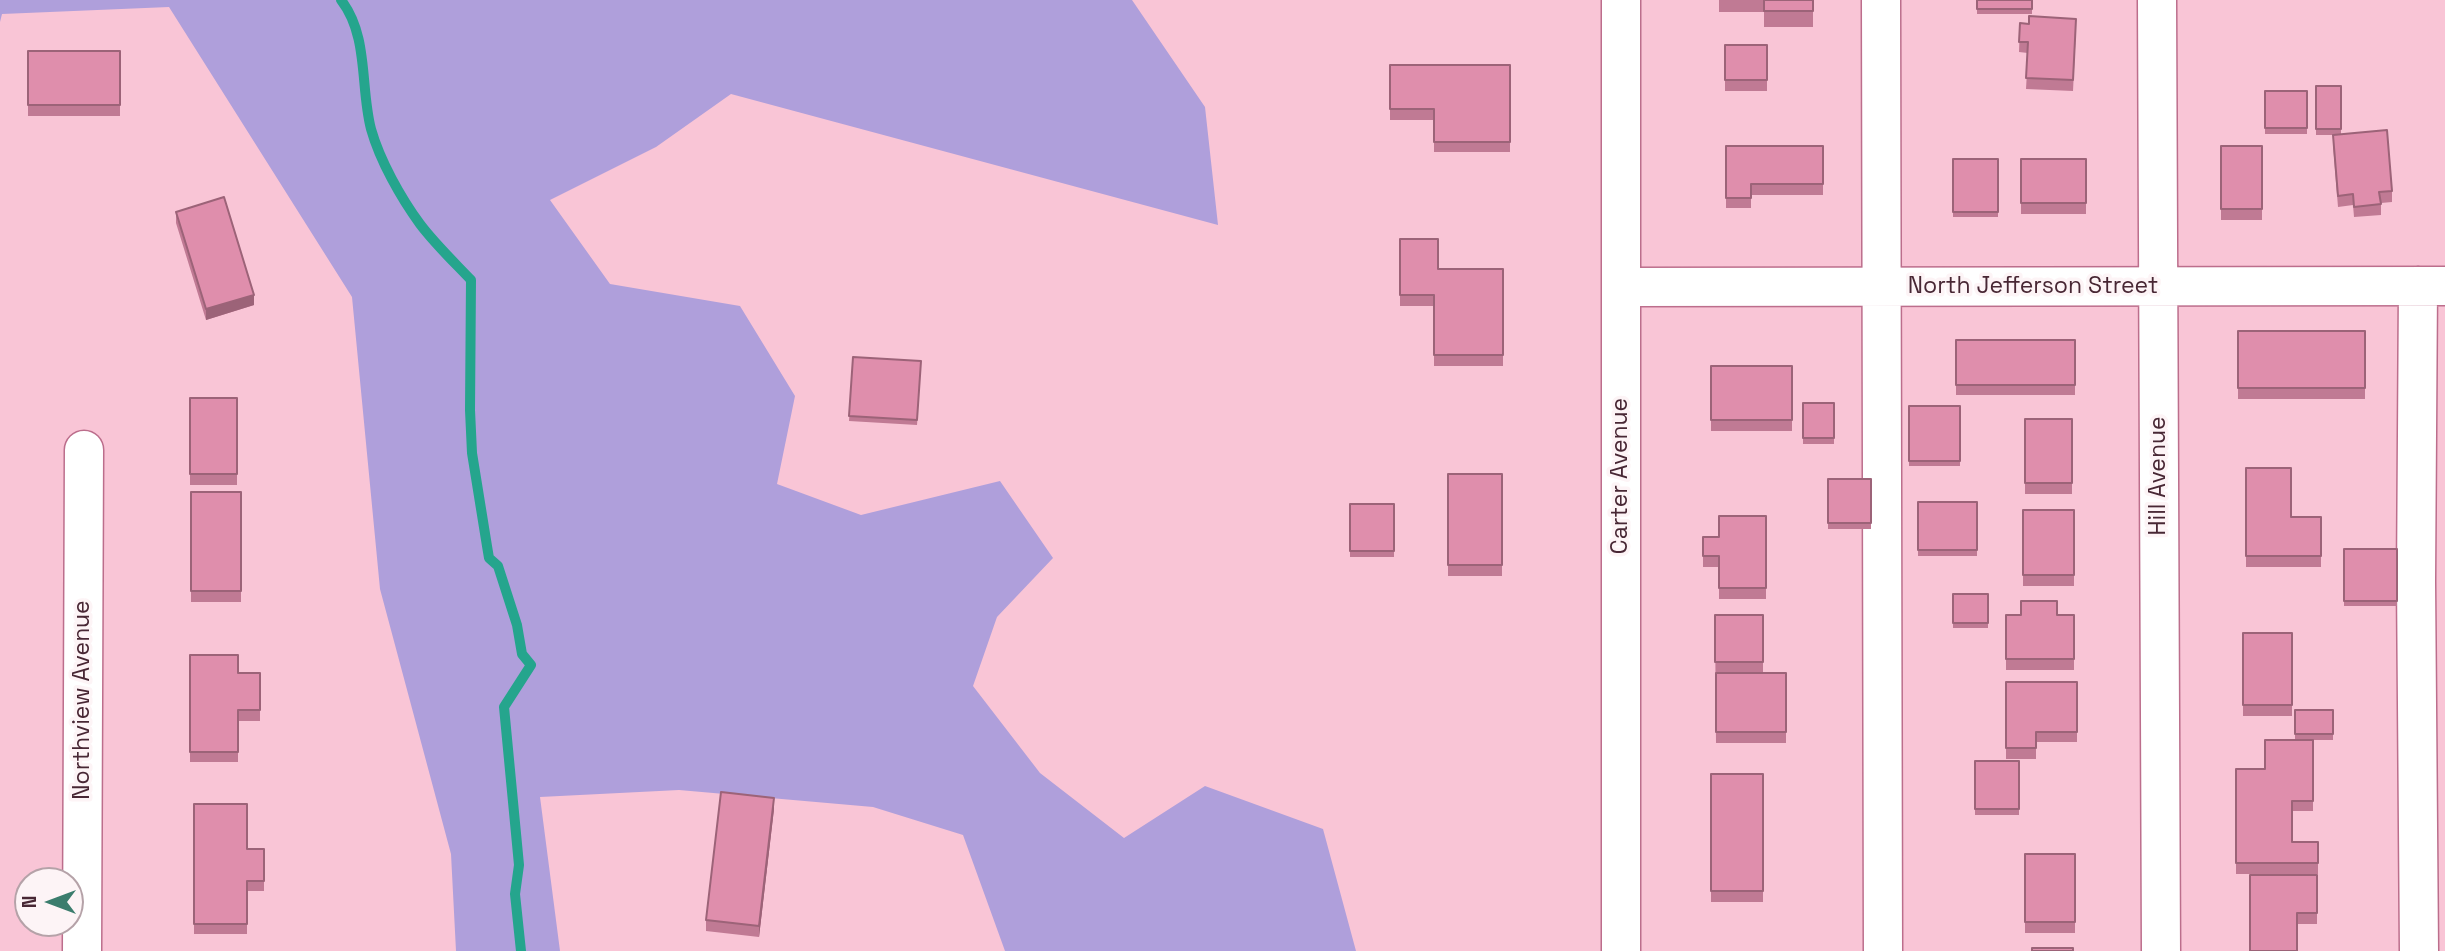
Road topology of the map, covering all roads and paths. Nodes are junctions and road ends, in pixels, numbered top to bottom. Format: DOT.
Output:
graph roads {
  1 [pos="1621,0"];
  2 [pos="1881,0"];
  3 [pos="2157,0"];
  4 [pos="2158,286"];
  5 [pos="2431,286"];
  6 [pos="1881,287"];
  7 [pos="1621,288"];
  8 [pos="84,450"];
  9 [pos="82,951"];
  10 [pos="1621,951"];
  11 [pos="1883,951"];
  12 [pos="2161,951"];
  13 [pos="2419,951"];
  1 -- 7 [label="street, Carter Avenue"];
  2 -- 6 [label="street"];
  3 -- 4 [label="street, Hill Avenue"];
  4 -- 5 [label="street, North Jefferson Street"];
  4 -- 6 [label="street, North Jefferson Street"];
  4 -- 12 [label="street, Hill Avenue"];
  5 -- 13 [label="street"];
  6 -- 7 [label="street, North Jefferson Street"];
  6 -- 11 [label="street"];
  7 -- 10 [label="street, Carter Avenue"];
  8 -- 9 [label="street, Northview Avenue"];
}
